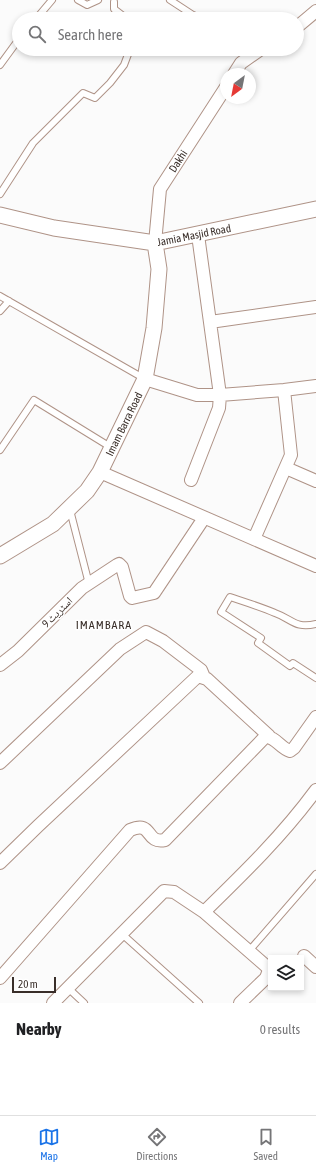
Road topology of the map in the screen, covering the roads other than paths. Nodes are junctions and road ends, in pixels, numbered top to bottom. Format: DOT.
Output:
graph roads {
  1 [pos="52,0"];
  2 [pos="78,0"];
  3 [pos="98,0"];
  4 [pos="170,0"];
  5 [pos="113,1"];
  6 [pos="316,11"];
  7 [pos="42,12"];
  8 [pos="118,12"];
  9 [pos="188,12"];
  10 [pos="304,21"];
  11 [pos="12,49"];
  12 [pos="127,56"];
  13 [pos="251,56"];
  14 [pos="0,65"];
  15 [pos="238,68"];
  16 [pos="220,96"];
  17 [pos="0,194"];
  18 [pos="316,210"];
  19 [pos="0,215"];
  20 [pos="198,235"];
  21 [pos="155,244"];
  22 [pos="0,296"];
  23 [pos="9,301"];
  24 [pos="316,307"];
  25 [pos="0,311"];
  26 [pos="210,322"];
  27 [pos="145,379"];
  28 [pos="316,386"];
  29 [pos="284,390"];
  30 [pos="220,396"];
  31 [pos="112,448"];
  32 [pos="0,450"];
  33 [pos="286,468"];
  34 [pos="100,472"];
  35 [pos="191,480"];
  36 [pos="316,482"];
  37 [pos="70,508"];
  38 [pos="204,518"];
  39 [pos="254,539"];
  40 [pos="0,556"];
  41 [pos="316,566"];
  42 [pos="89,584"];
  43 [pos="316,624"];
  44 [pos="0,665"];
  45 [pos="204,677"];
  46 [pos="316,678"];
  47 [pos="315,721"];
  48 [pos="269,736"];
  49 [pos="0,763"];
  50 [pos="316,790"];
  51 [pos="0,864"];
  52 [pos="316,874"];
  53 [pos="204,912"];
  54 [pos="122,934"];
  55 [pos="249,952"];
  56 [pos="304,956"];
  57 [pos="316,967"];
  58 [pos="0,978"];
  59 [pos="68,988"];
  60 [pos="53,1003"];
  61 [pos="84,1003"];
  62 [pos="199,1003"];
  63 [pos="240,1003"];
  1 -- 7 [label="lane"];
  2 -- 3 [label="lane"];
  4 -- 9 [label="lane"];
  5 -- 8 [label="lane"];
  6 -- 10 [label="street"];
  11 -- 14 [label="lane"];
  12 -- 17 [label="lane"];
  13 -- 15 [label="street"];
  16 -- 21 [label="street, Dakhi"];
  18 -- 20 [label="street, Jamia Masjid Road"];
  19 -- 21 [label="street, Jamia Masjid Road"];
  20 -- 21 [label="street, Jamia Masjid Road"];
  20 -- 26 [label="street"];
  21 -- 27 [label="street, Imam Barra Road"];
  22 -- 23 [label="lane"];
  23 -- 25 [label="lane"];
  23 -- 27 [label="lane"];
  24 -- 26 [label="street"];
  26 -- 30 [label="street"];
  27 -- 30 [label="street"];
  27 -- 31 [label="street, Imam Barra Road"];
  28 -- 29 [label="street"];
  29 -- 30 [label="street"];
  29 -- 33 [label="street"];
  30 -- 35 [label="street"];
  31 -- 32 [label="lane"];
  31 -- 34 [label="street, Imam Barra Road"];
  33 -- 36 [label="street"];
  33 -- 39 [label="street"];
  34 -- 37 [label="street, Imam Barra Road"];
  34 -- 38 [label="street"];
  37 -- 40 [label="street, Imam Barra Road"];
  37 -- 42 [label="lane"];
  38 -- 39 [label="street"];
  38 -- 42 [label="street, اسٹریٹ 9"];
  39 -- 41 [label="street"];
  42 -- 44 [label="street, اسٹریٹ 9"];
  43 -- 46 [label="lane"];
  45 -- 48 [label="street"];
  45 -- 49 [label="street"];
  45 -- 51 [label="street"];
  47 -- 48 [label="street"];
  48 -- 58 [label="street"];
  50 -- 53 [label="street"];
  52 -- 55 [label="lane"];
  53 -- 54 [label="street"];
  53 -- 55 [label="street"];
  54 -- 59 [label="street"];
  54 -- 62 [label="lane"];
  55 -- 63 [label="street"];
  56 -- 57 [label="street"];
  59 -- 60 [label="street"];
  59 -- 61 [label="lane"];
}
